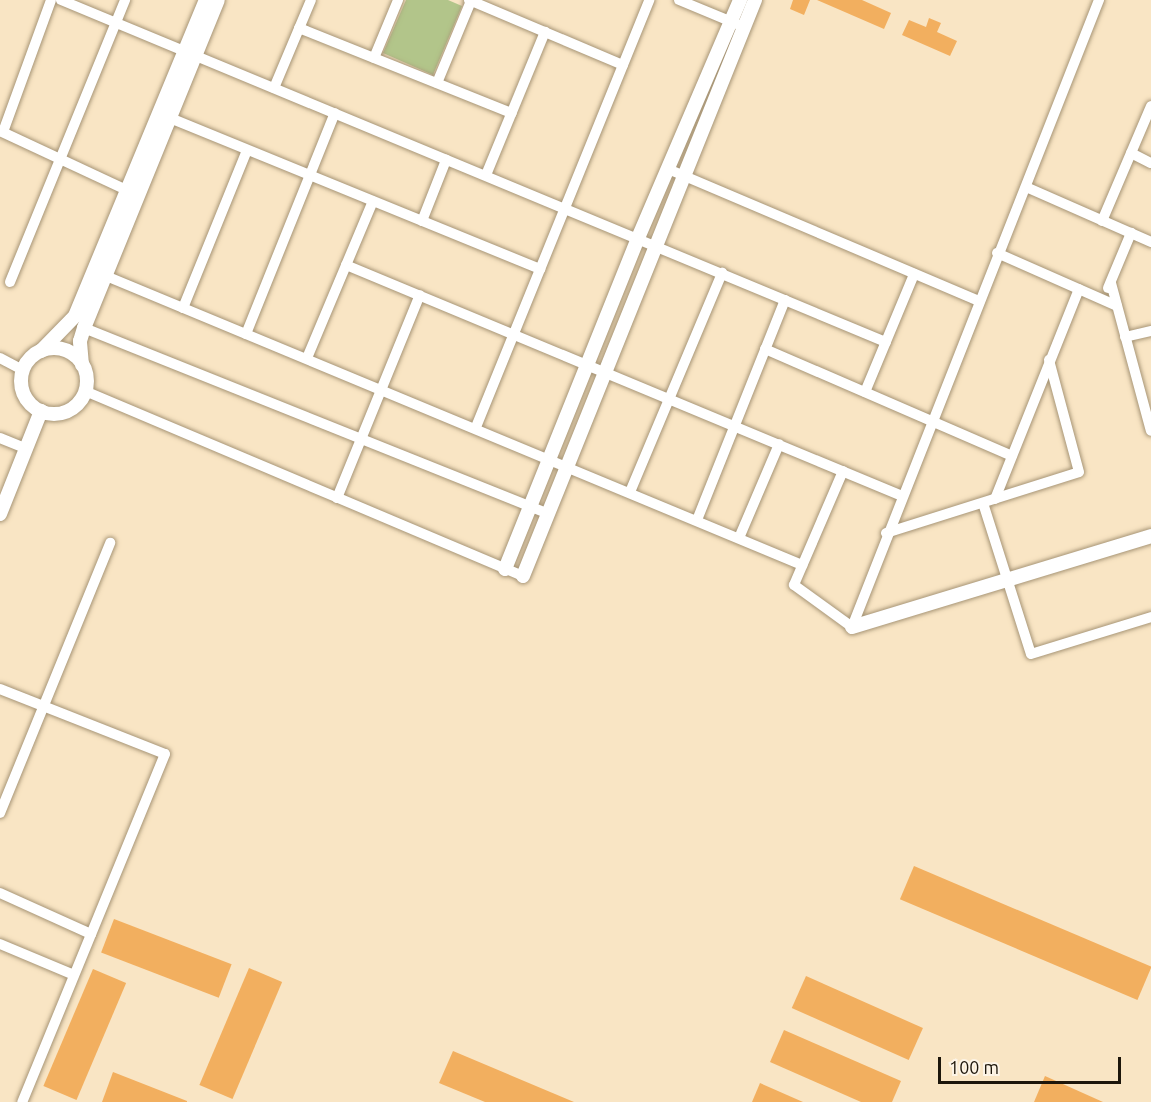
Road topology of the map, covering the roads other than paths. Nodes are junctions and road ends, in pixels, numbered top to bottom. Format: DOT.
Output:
graph roads {
  1 [pos="51,0"];
  2 [pos="61,0"];
  3 [pos="125,0"];
  4 [pos="206,0"];
  5 [pos="218,0"];
  6 [pos="311,0"];
  7 [pos="398,0"];
  8 [pos="649,0"];
  9 [pos="679,0"];
  10 [pos="740,0"];
  11 [pos="755,0"];
  12 [pos="1099,0"];
  13 [pos="470,1"];
  14 [pos="116,22"];
  15 [pos="738,24"];
  16 [pos="299,28"];
  17 [pos="545,32"];
  18 [pos="190,53"];
  19 [pos="374,58"];
  20 [pos="623,65"];
  21 [pos="437,83"];
  22 [pos="274,88"];
  23 [pos="1151,106"];
  24 [pos="335,113"];
  25 [pos="512,113"];
  26 [pos="170,118"];
  27 [pos="1,132"];
  28 [pos="248,150"];
  29 [pos="1131,153"];
  30 [pos="62,159"];
  31 [pos="446,160"];
  32 [pos="1151,163"];
  33 [pos="668,170"];
  34 [pos="310,175"];
  35 [pos="486,175"];
  36 [pos="685,178"];
  37 [pos="1026,187"];
  38 [pos="133,193"];
  39 [pos="373,201"];
  40 [pos="565,208"];
  41 [pos="422,221"];
  42 [pos="1102,221"];
  43 [pos="1131,233"];
  44 [pos="638,238"];
  45 [pos="1151,242"];
  46 [pos="658,246"];
  47 [pos="997,253"];
  48 [pos="346,265"];
  49 [pos="540,269"];
  50 [pos="722,273"];
  51 [pos="914,274"];
  52 [pos="105,276"];
  53 [pos="10,282"];
  54 [pos="1111,283"];
  55 [pos="1079,289"];
  56 [pos="420,295"];
  57 [pos="785,300"];
  58 [pos="1103,300"];
  59 [pos="979,301"];
  60 [pos="1117,306"];
  61 [pos="183,308"];
  62 [pos="84,328"];
  63 [pos="1151,331"];
  64 [pos="514,333"];
  65 [pos="246,334"];
  66 [pos="1125,337"];
  67 [pos="886,342"];
  68 [pos="765,349"];
  69 [pos="41,351"];
  70 [pos="0,358"];
  71 [pos="307,358"];
  72 [pos="1049,360"];
  73 [pos="588,364"];
  74 [pos="82,365"];
  75 [pos="23,370"];
  76 [pos="607,371"];
  77 [pos="381,389"];
  78 [pos="85,391"];
  79 [pos="865,392"];
  80 [pos="670,398"];
  81 [pos="41,411"];
  82 [pos="932,422"];
  83 [pos="735,426"];
  84 [pos="476,427"];
  85 [pos="1151,430"];
  86 [pos="0,438"];
  87 [pos="361,439"];
  88 [pos="779,444"];
  89 [pos="25,448"];
  90 [pos="1012,456"];
  91 [pos="549,458"];
  92 [pos="569,466"];
  93 [pos="843,471"];
  94 [pos="630,492"];
  95 [pos="902,496"];
  96 [pos="337,498"];
  97 [pos="995,499"];
  98 [pos="983,503"];
  99 [pos="531,507"];
  100 [pos="0,514"];
  101 [pos="549,514"];
  102 [pos="698,520"];
  103 [pos="886,533"];
  104 [pos="1151,536"];
  105 [pos="739,538"];
  106 [pos="110,543"];
  107 [pos="802,565"];
  108 [pos="505,568"];
  109 [pos="523,576"];
  110 [pos="1009,579"];
  111 [pos="1151,618"];
  112 [pos="852,627"];
  113 [pos="0,689"];
  114 [pos="43,707"];
  115 [pos="0,813"];
  116 [pos="0,893"];
  117 [pos="91,934"];
  118 [pos="0,944"];
  119 [pos="74,975"];
  120 [pos="22,1102"];
  1 -- 27 [label="street"];
  2 -- 14 [label="street"];
  3 -- 14 [label="street"];
  4 -- 18 [label="street"];
  5 -- 18 [label="street"];
  6 -- 16 [label="street"];
  7 -- 19 [label="street"];
  8 -- 20 [label="street"];
  9 -- 15 [label="street"];
  10 -- 15 [label="street"];
  11 -- 15 [label="street"];
  12 -- 37 [label="street"];
  13 -- 17 [label="street"];
  13 -- 21 [label="street"];
  14 -- 18 [label="street"];
  14 -- 30 [label="street"];
  15 -- 33 [label="street"];
  15 -- 36 [label="street"];
  16 -- 19 [label="street"];
  16 -- 22 [label="street"];
  17 -- 20 [label="street"];
  17 -- 25 [label="street"];
  18 -- 22 [label="street"];
  18 -- 26 [label="street"];
  18 -- 38 [label="street"];
  19 -- 21 [label="street"];
  20 -- 40 [label="street"];
  21 -- 25 [label="street"];
  22 -- 24 [label="street"];
  23 -- 29 [label="street"];
  24 -- 31 [label="street"];
  24 -- 34 [label="street"];
  25 -- 35 [label="street"];
  26 -- 28 [label="street"];
  26 -- 38 [label="street"];
  27 -- 30 [label="street"];
  28 -- 34 [label="street"];
  28 -- 61 [label="street"];
  29 -- 32 [label="street"];
  29 -- 42 [label="street"];
  30 -- 38 [label="street"];
  30 -- 53 [label="street"];
  31 -- 35 [label="street"];
  31 -- 41 [label="street"];
  33 -- 36 [label="street"];
  33 -- 44 [label="street"];
  34 -- 39 [label="street"];
  34 -- 65 [label="street"];
  35 -- 40 [label="street"];
  36 -- 46 [label="street"];
  36 -- 51 [label="street"];
  37 -- 42 [label="street"];
  37 -- 47 [label="street"];
  38 -- 52 [label="street"];
  38 -- 69 [label="street"];
  39 -- 41 [label="street"];
  39 -- 48 [label="street"];
  40 -- 44 [label="street"];
  40 -- 49 [label="street"];
  41 -- 49 [label="street"];
  42 -- 43 [label="street"];
  43 -- 45 [label="street"];
  43 -- 54 [label="street"];
  44 -- 46 [label="street"];
  44 -- 73 [label="street"];
  46 -- 50 [label="street"];
  46 -- 76 [label="street"];
  47 -- 55 [label="street"];
  47 -- 59 [label="street"];
  48 -- 56 [label="street"];
  48 -- 71 [label="street"];
  49 -- 64 [label="street"];
  50 -- 57 [label="street"];
  50 -- 80 [label="street"];
  51 -- 59 [label="street"];
  51 -- 67 [label="street"];
  52 -- 61 [label="street"];
  52 -- 62 [label="street"];
  54 -- 58 [label="street"];
  54 -- 60 [label="street"];
  55 -- 58 [label="street"];
  55 -- 72 [label="street"];
  56 -- 64 [label="street"];
  56 -- 77 [label="street"];
  57 -- 67 [label="street"];
  57 -- 68 [label="street"];
  58 -- 60 [label="street"];
  59 -- 82 [label="street"];
  60 -- 66 [label="street"];
  61 -- 65 [label="street"];
  62 -- 74 [label="street"];
  62 -- 87 [label="street"];
  63 -- 66 [label="street"];
  64 -- 73 [label="street"];
  64 -- 84 [label="street"];
  65 -- 71 [label="street"];
  66 -- 85 [label="street"];
  67 -- 79 [label="street"];
  68 -- 79 [label="street"];
  68 -- 83 [label="street"];
  69 -- 74 [label="street"];
  69 -- 75 [label="street"];
  70 -- 75 [label="street"];
  71 -- 77 [label="street"];
  72 -- 90 [label="street"];
  72 -- 97 [label="street"];
  73 -- 76 [label="street"];
  73 -- 91 [label="street"];
  74 -- 78 [label="street"];
  75 -- 81 [label="street"];
  76 -- 80 [label="street"];
  76 -- 92 [label="street"];
  77 -- 84 [label="street"];
  77 -- 87 [label="street"];
  78 -- 81 [label="street"];
  78 -- 96 [label="street"];
  79 -- 82 [label="street"];
  80 -- 83 [label="street"];
  80 -- 94 [label="street"];
  81 -- 89 [label="street"];
  82 -- 90 [label="street"];
  82 -- 95 [label="street"];
  83 -- 88 [label="street"];
  83 -- 102 [label="street"];
  84 -- 91 [label="street"];
  86 -- 89 [label="street"];
  87 -- 96 [label="street"];
  87 -- 99 [label="street"];
  88 -- 93 [label="street"];
  88 -- 105 [label="street"];
  89 -- 100 [label="street"];
  90 -- 97 [label="street"];
  91 -- 92 [label="street"];
  91 -- 99 [label="street"];
  92 -- 94 [label="street"];
  92 -- 101 [label="street"];
  93 -- 95 [label="street"];
  93 -- 107 [label="street"];
  94 -- 102 [label="street"];
  95 -- 103 [label="street"];
  96 -- 108 [label="street"];
  97 -- 98 [label="street"];
  98 -- 103 [label="street"];
  98 -- 110 [label="street"];
  99 -- 101 [label="street"];
  99 -- 108 [label="street"];
  101 -- 109 [label="street"];
  102 -- 105 [label="street"];
  103 -- 112 [label="street"];
  104 -- 110 [label="street"];
  105 -- 107 [label="street"];
  106 -- 114 [label="street"];
  107 -- 112 [label="street"];
  108 -- 109 [label="street"];
  110 -- 111 [label="street"];
  110 -- 112 [label="street"];
  113 -- 114 [label="street"];
  114 -- 115 [label="street"];
  114 -- 117 [label="street"];
  116 -- 117 [label="street"];
  117 -- 119 [label="street"];
  118 -- 119 [label="street"];
  119 -- 120 [label="street"];
}
